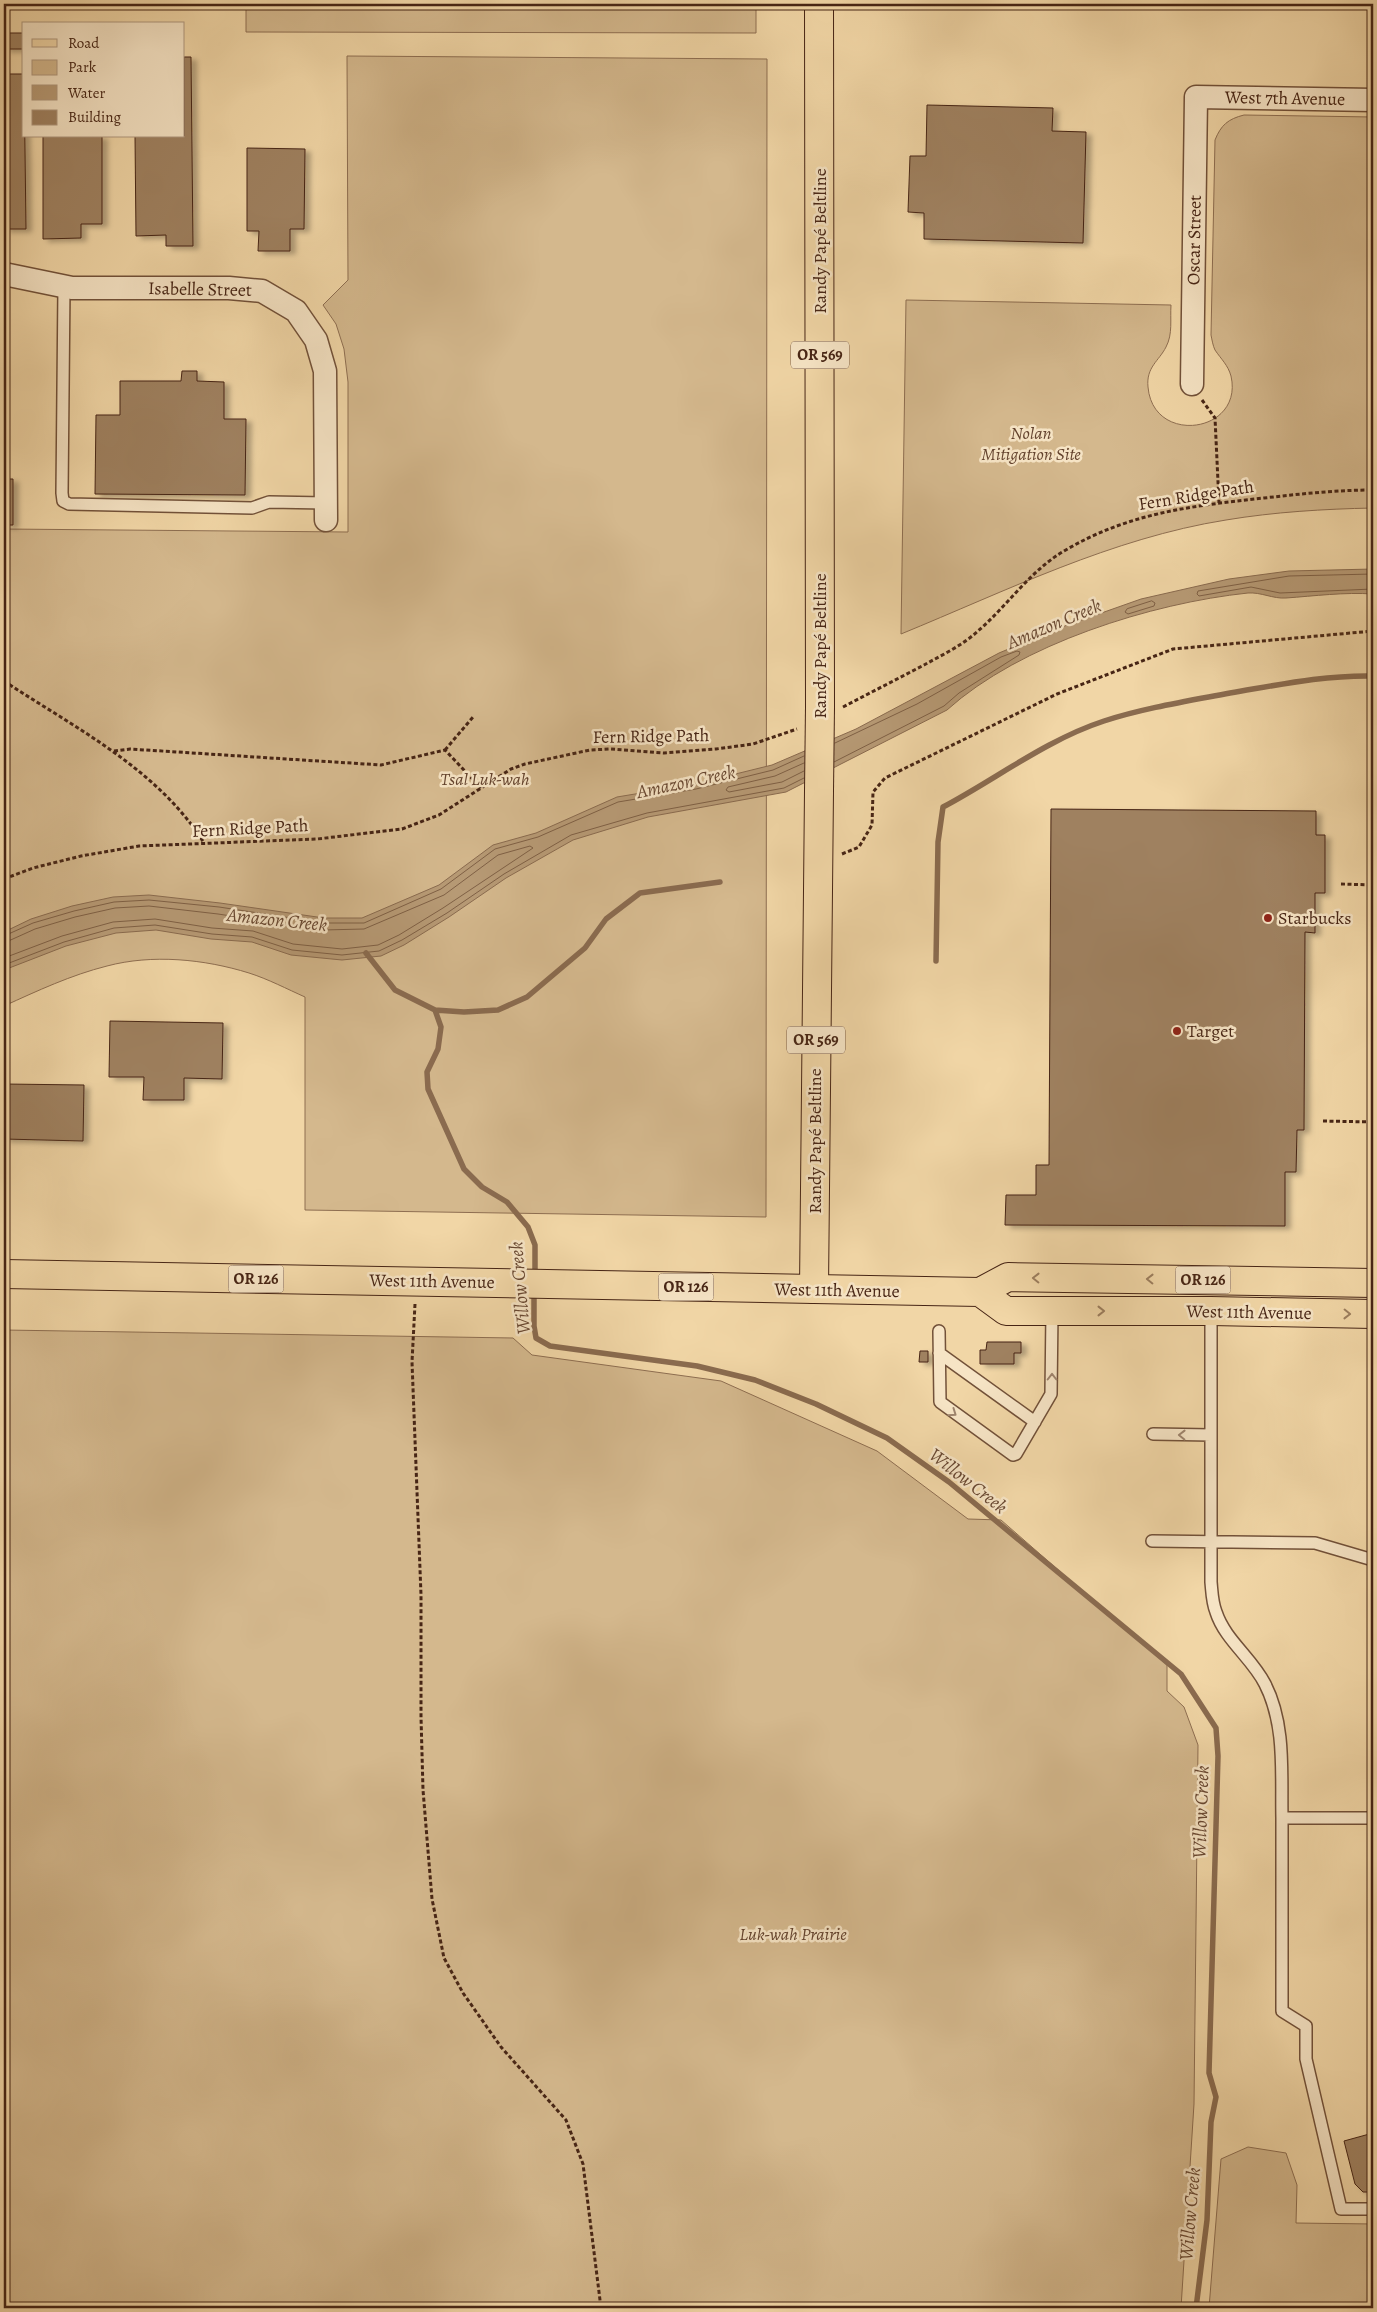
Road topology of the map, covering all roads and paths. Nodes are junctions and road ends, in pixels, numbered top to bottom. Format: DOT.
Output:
graph roads {
  1 [pos="819,4"];
  2 [pos="1196,97"];
  3 [pos="1373,100"];
  4 [pos="4,274"];
  5 [pos="64,286"];
  6 [pos="1192,384"];
  7 [pos="1373,490"];
  8 [pos="1219,503"];
  9 [pos="326,511"];
  10 [pos="1373,631"];
  11 [pos="4,680"];
  12 [pos="831,707"];
  13 [pos="473,717"];
  14 [pos="801,727"];
  15 [pos="446,750"];
  16 [pos="114,751"];
  17 [pos="481,788"];
  18 [pos="204,844"];
  19 [pos="818,865"];
  20 [pos="4,879"];
  21 [pos="1341,884"];
  22 [pos="1373,884"];
  23 [pos="1323,1121"];
  24 [pos="1373,1122"];
  25 [pos="4,1274"];
  26 [pos="416,1281"];
  27 [pos="1322,1282"];
  28 [pos="1373,1283"];
  29 [pos="814,1289"];
  30 [pos="980,1292"];
  31 [pos="1224,1311"];
  32 [pos="1052,1312"];
  33 [pos="1373,1314"];
  34 [pos="939,1331"];
  35 [pos="939,1353"];
  36 [pos="1035,1422"];
  37 [pos="1152,1434"];
  38 [pos="1211,1435"];
  39 [pos="1152,1541"];
  40 [pos="1211,1542"];
  41 [pos="1373,1560"];
  42 [pos="1282,1818"];
  43 [pos="1373,1818"];
  44 [pos="1373,2208"];
  45 [pos="601,2308"];
  1 -- 12 [label="main road, Randy Papé Beltline / OR 569"];
  2 -- 3 [label="street, West 7th Avenue"];
  2 -- 6 [label="street, Oscar Street"];
  4 -- 5 [label="street, Isabelle Street"];
  5 -- 9 [label="street, Isabelle Street"];
  5 -- 9 [label="lane"];
  6 -- 8 [label="path"];
  7 -- 8 [label="path, Fern Ridge Path"];
  8 -- 12 [label="path, Fern Ridge Path"];
  10 -- 19 [label="path"];
  11 -- 16 [label="path"];
  12 -- 19 [label="main road, Randy Papé Beltline / OR 569, bridge"];
  13 -- 15 [label="path"];
  14 -- 17 [label="path, Fern Ridge Path"];
  15 -- 16 [label="path"];
  15 -- 17 [label="path"];
  16 -- 18 [label="path"];
  17 -- 18 [label="path, Fern Ridge Path"];
  18 -- 20 [label="path, Fern Ridge Path"];
  19 -- 29 [label="main road, Randy Papé Beltline / OR 569"];
  21 -- 22 [label="path"];
  23 -- 24 [label="path"];
  25 -- 26 [label="main road, West 11th Avenue / OR 126"];
  26 -- 29 [label="main road, West 11th Avenue / OR 126"];
  26 -- 45 [label="path"];
  27 -- 28 [label="main road, West 11th Avenue / OR 126"];
  27 -- 30 [label="main road, West 11th Avenue / OR 126, one-way"];
  27 -- 31 [label="main road"];
  29 -- 30 [label="main road, West 11th Avenue / OR 126"];
  30 -- 32 [label="main road, West 11th Avenue / OR 126"];
  32 -- 31 [label="main road, West 11th Avenue / OR 126, one-way"];
  31 -- 33 [label="main road, West 11th Avenue / OR 126, one-way"];
  31 -- 38 [label="lane"];
  36 -- 32 [label="lane, one-way"];
  34 -- 35 [label="lane"];
  35 -- 36 [label="lane"];
  35 -- 36 [label="lane, one-way"];
  38 -- 37 [label="lane, one-way"];
  38 -- 40 [label="lane"];
  39 -- 40 [label="lane"];
  40 -- 41 [label="lane"];
  40 -- 42 [label="lane"];
  42 -- 43 [label="lane"];
  42 -- 44 [label="lane"];
}
